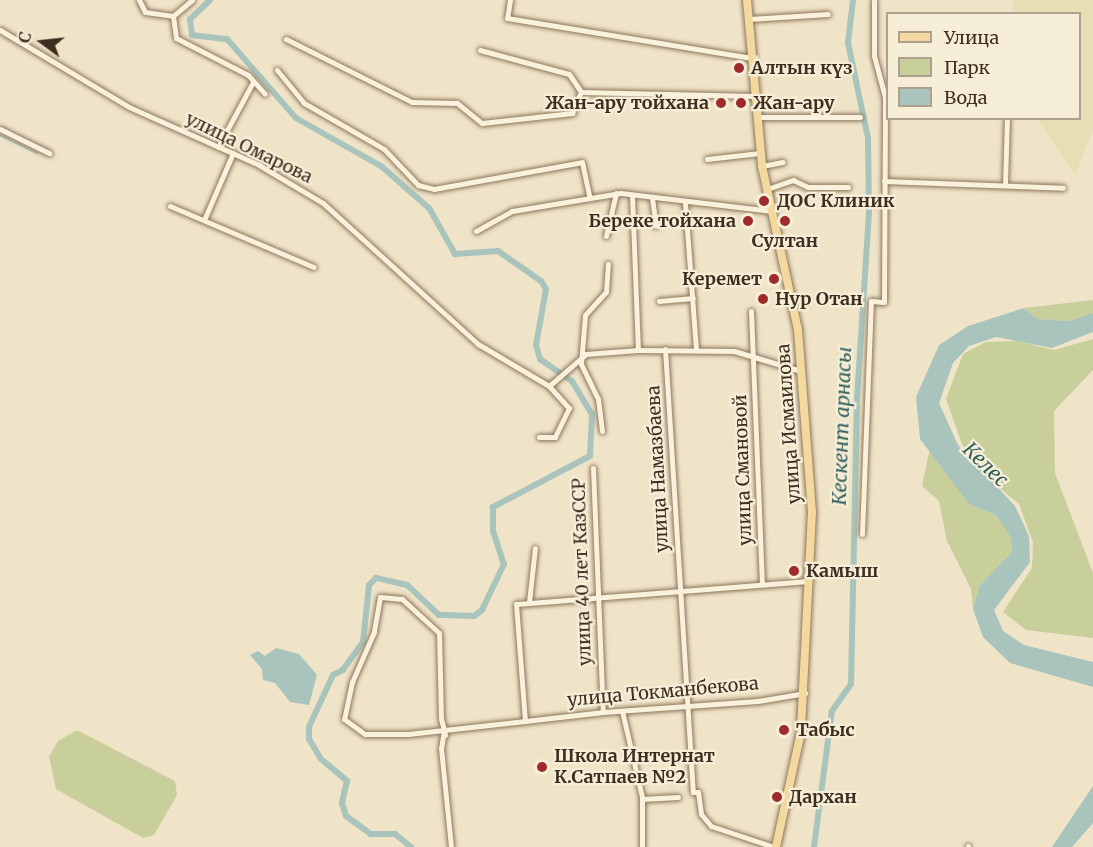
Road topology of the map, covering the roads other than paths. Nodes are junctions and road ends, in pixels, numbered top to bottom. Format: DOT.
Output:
graph roads {
  1 [pos="140,0"];
  2 [pos="192,0"];
  3 [pos="510,0"];
  4 [pos="747,0"];
  5 [pos="874,0"];
  6 [pos="828,14"];
  7 [pos="173,16"];
  8 [pos="749,19"];
  9 [pos="0,30"];
  10 [pos="286,39"];
  11 [pos="480,51"];
  12 [pos="752,58"];
  13 [pos="277,70"];
  14 [pos="253,81"];
  15 [pos="581,92"];
  16 [pos="265,94"];
  17 [pos="755,96"];
  18 [pos="886,97"];
  19 [pos="756,117"];
  20 [pos="860,117"];
  21 [pos="1007,120"];
  22 [pos="0,129"];
  23 [pos="218,147"];
  24 [pos="49,153"];
  25 [pos="233,153"];
  26 [pos="760,153"];
  27 [pos="707,159"];
  28 [pos="783,162"];
  29 [pos="762,166"];
  30 [pos="884,181"];
  31 [pos="1005,185"];
  32 [pos="848,187"];
  33 [pos="1063,188"];
  34 [pos="767,189"];
  35 [pos="616,193"];
  36 [pos="632,195"];
  37 [pos="589,196"];
  38 [pos="652,198"];
  39 [pos="685,203"];
  40 [pos="170,206"];
  41 [pos="772,211"];
  42 [pos="204,220"];
  43 [pos="656,226"];
  44 [pos="476,231"];
  45 [pos="606,236"];
  46 [pos="609,264"];
  47 [pos="314,267"];
  48 [pos="693,298"];
  49 [pos="659,300"];
  50 [pos="751,311"];
  51 [pos="665,349"];
  52 [pos="638,350"];
  53 [pos="696,350"];
  54 [pos="586,354"];
  55 [pos="753,355"];
  56 [pos="803,371"];
  57 [pos="549,386"];
  58 [pos="603,431"];
  59 [pos="539,437"];
  60 [pos="593,468"];
  61 [pos="862,534"];
  62 [pos="535,548"];
  63 [pos="811,581"];
  64 [pos="762,584"];
  65 [pos="680,588"];
  66 [pos="599,596"];
  67 [pos="529,602"];
  68 [pos="804,693"];
  69 [pos="684,706"];
  70 [pos="622,711"];
  71 [pos="603,712"];
  72 [pos="525,721"];
  73 [pos="444,733"];
  74 [pos="678,797"];
  75 [pos="642,799"];
  76 [pos="451,847"];
  77 [pos="642,847"];
  78 [pos="775,847"];
  1 -- 7 [label="street"];
  2 -- 7 [label="street"];
  3 -- 12 [label="street"];
  4 -- 8 [label="main road, улица Исмаилова"];
  5 -- 18 [label="street"];
  6 -- 8 [label="street"];
  7 -- 14 [label="street"];
  8 -- 12 [label="main road, улица Исмаилова"];
  9 -- 23 [label="street, улица Омарова"];
  10 -- 15 [label="street"];
  11 -- 15 [label="street"];
  12 -- 17 [label="main road, улица Исмаилова"];
  13 -- 37 [label="street"];
  14 -- 16 [label="street"];
  14 -- 23 [label="street"];
  15 -- 17 [label="street"];
  17 -- 19 [label="main road, улица Исмаилова"];
  18 -- 30 [label="street"];
  19 -- 20 [label="street"];
  19 -- 26 [label="main road, улица Исмаилова"];
  21 -- 31 [label="street"];
  22 -- 24 [label="street"];
  23 -- 25 [label="street, улица Омарова"];
  25 -- 42 [label="street"];
  25 -- 57 [label="street, улица Омарова"];
  26 -- 27 [label="street"];
  26 -- 29 [label="main road, улица Исмаилова"];
  28 -- 29 [label="street"];
  29 -- 34 [label="main road, улица Исмаилова"];
  30 -- 31 [label="street"];
  30 -- 61 [label="street"];
  31 -- 33 [label="street"];
  32 -- 34 [label="street"];
  34 -- 41 [label="main road, улица Исмаилова"];
  35 -- 36 [label="street"];
  35 -- 37 [label="street"];
  35 -- 45 [label="street"];
  36 -- 38 [label="street"];
  36 -- 52 [label="street"];
  37 -- 44 [label="street"];
  38 -- 39 [label="street"];
  38 -- 43 [label="street"];
  39 -- 41 [label="street"];
  39 -- 48 [label="street"];
  40 -- 42 [label="street"];
  41 -- 56 [label="main road, улица Исмаилова"];
  42 -- 47 [label="street"];
  46 -- 54 [label="street"];
  48 -- 49 [label="street"];
  48 -- 53 [label="street"];
  50 -- 55 [label="street, улица Смановой"];
  51 -- 52 [label="street"];
  51 -- 53 [label="street"];
  51 -- 65 [label="street, улица Намазбаева"];
  52 -- 54 [label="street"];
  53 -- 55 [label="street"];
  54 -- 57 [label="street"];
  54 -- 58 [label="street"];
  55 -- 56 [label="street"];
  55 -- 64 [label="street, улица Смановой"];
  56 -- 63 [label="main road, улица Исмаилова"];
  57 -- 59 [label="street, улица Омарова"];
  60 -- 66 [label="street, улица 40 лет КазССР"];
  62 -- 67 [label="street"];
  63 -- 64 [label="street"];
  63 -- 68 [label="main road, улица Исмаилова"];
  64 -- 65 [label="street"];
  65 -- 66 [label="street"];
  65 -- 69 [label="street, улица Намазбаева"];
  66 -- 67 [label="street"];
  66 -- 71 [label="street, улица 40 лет КазССР"];
  67 -- 72 [label="street"];
  68 -- 69 [label="street, улица Токманбекова"];
  68 -- 78 [label="main road, улица Исмаилова"];
  69 -- 70 [label="street, улица Токманбекова"];
  69 -- 78 [label="street, улица Намазбаева"];
  70 -- 71 [label="street, улица Токманбекова"];
  70 -- 75 [label="street"];
  71 -- 72 [label="street, улица Токманбекова"];
  72 -- 73 [label="street, улица Токманбекова"];
  73 -- 73 [label="street, улица Токманбекова"];
  73 -- 76 [label="street, улица Токманбекова"];
  74 -- 75 [label="street"];
  75 -- 77 [label="street"];
}
